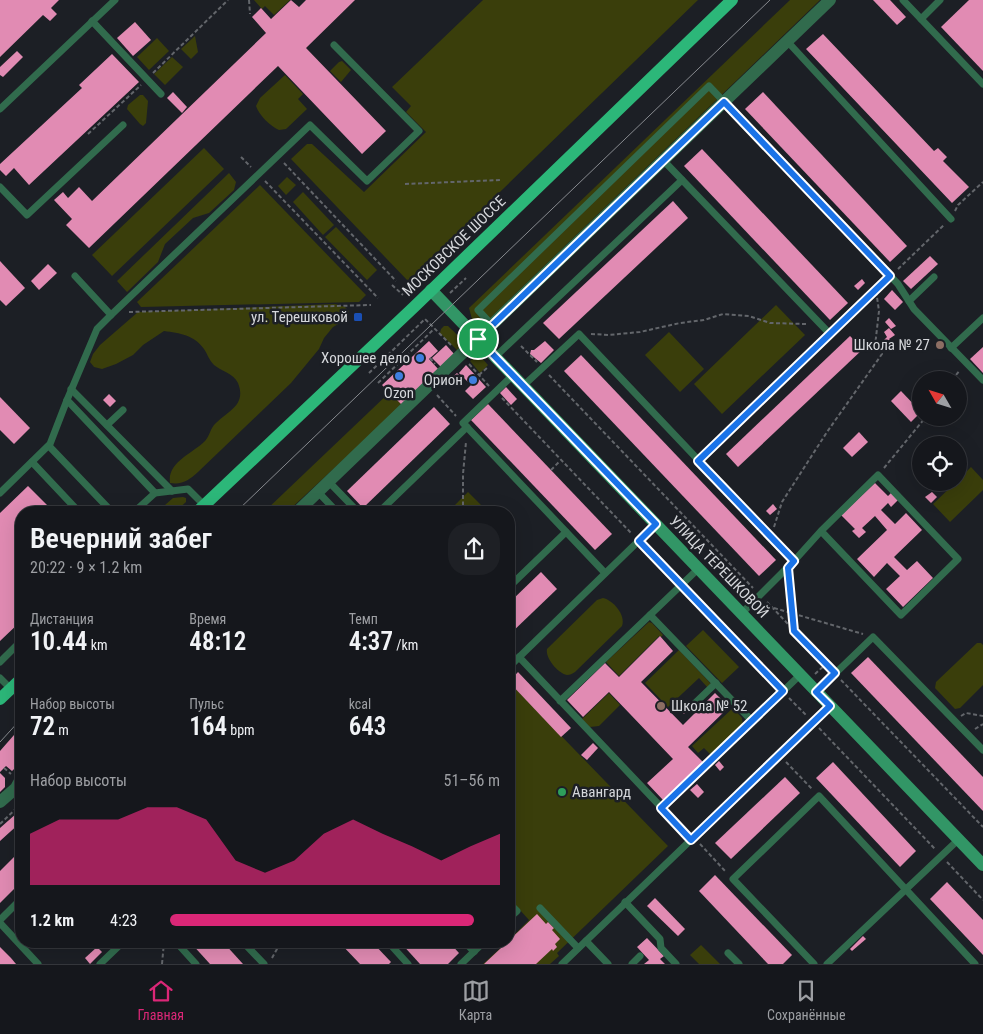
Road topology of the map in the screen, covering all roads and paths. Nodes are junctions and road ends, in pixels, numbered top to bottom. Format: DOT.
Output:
graph roads {
  1 [pos="115,0"];
  2 [pos="228,0"];
  3 [pos="249,0"];
  4 [pos="732,0"];
  5 [pos="830,0"];
  6 [pos="903,0"];
  7 [pos="940,0"];
  8 [pos="250,14"];
  9 [pos="921,19"];
  10 [pos="92,21"];
  11 [pos="787,41"];
  12 [pos="334,45"];
  13 [pos="147,79"];
  14 [pos="983,84"];
  15 [pos="161,94"];
  16 [pos="724,102"];
  17 [pos="0,109"];
  18 [pos="123,124"];
  19 [pos="88,134"];
  20 [pos="277,156"];
  21 [pos="241,157"];
  22 [pos="663,160"];
  23 [pos="258,174"];
  24 [pos="500,180"];
  25 [pos="682,180"];
  26 [pos="983,182"];
  27 [pos="405,184"];
  28 [pos="0,187"];
  29 [pos="951,218"];
  30 [pos="75,276"];
  31 [pos="890,276"];
  32 [pos="934,277"];
  33 [pos="466,278"];
  34 [pos="396,281"];
  35 [pos="392,284"];
  36 [pos="431,290"];
  37 [pos="876,290"];
  38 [pos="450,294"];
  39 [pos="403,295"];
  40 [pos="378,298"];
  41 [pos="909,301"];
  42 [pos="371,304"];
  43 [pos="112,314"];
  44 [pos="983,318"];
  45 [pos="821,324"];
  46 [pos="492,325"];
  47 [pos="435,329"];
  48 [pos="579,334"];
  49 [pos="830,334"];
  50 [pos="514,338"];
  51 [pos="478,339"];
  52 [pos="418,345"];
  53 [pos="421,348"];
  54 [pos="951,348"];
  55 [pos="460,356"];
  56 [pos="492,361"];
  57 [pos="966,362"];
  58 [pos="542,368"];
  59 [pos="959,371"];
  60 [pos="369,373"];
  61 [pos="479,375"];
  62 [pos="513,375"];
  63 [pos="983,380"];
  64 [pos="378,383"];
  65 [pos="523,386"];
  66 [pos="71,389"];
  67 [pos="434,391"];
  68 [pos="496,392"];
  69 [pos="67,400"];
  70 [pos="123,410"];
  71 [pos="107,425"];
  72 [pos="465,425"];
  73 [pos="918,426"];
  74 [pos="49,446"];
  75 [pos="561,460"];
  76 [pos="698,461"];
  77 [pos="32,462"];
  78 [pos="551,470"];
  79 [pos="878,475"];
  80 [pos="329,482"];
  81 [pos="172,491"];
  82 [pos="318,492"];
  83 [pos="0,493"];
  84 [pos="155,493"];
  85 [pos="73,506"];
  86 [pos="106,506"];
  87 [pos="141,506"];
  88 [pos="198,506"];
  89 [pos="203,506"];
  90 [pos="303,506"];
  91 [pos="331,506"];
  92 [pos="352,506"];
  93 [pos="385,506"];
  94 [pos="463,506"];
  95 [pos="656,524"];
  96 [pos="821,531"];
  97 [pos="566,532"];
  98 [pos="771,537"];
  99 [pos="639,541"];
  100 [pos="794,561"];
  101 [pos="788,568"];
  102 [pos="698,569"];
  103 [pos="605,573"];
  104 [pos="515,581"];
  105 [pos="681,585"];
  106 [pos="760,595"];
  107 [pos="773,608"];
  108 [pos="792,613"];
  109 [pos="741,614"];
  110 [pos="650,615"];
  111 [pos="794,631"];
  112 [pos="873,637"];
  113 [pos="15,647"];
  114 [pos="519,657"];
  115 [pos="515,661"];
  116 [pos="0,662"];
  117 [pos="835,673"];
  118 [pos="800,675"];
  119 [pos="0,678"];
  120 [pos="716,683"];
  121 [pos="15,685"];
  122 [pos="11,689"];
  123 [pos="783,691"];
  124 [pos="816,692"];
  125 [pos="0,699"];
  126 [pos="560,701"];
  127 [pos="693,705"];
  128 [pos="830,706"];
  129 [pos="983,716"];
  130 [pos="953,720"];
  131 [pos="752,721"];
  132 [pos="812,722"];
  133 [pos="982,746"];
  134 [pos="779,754"];
  135 [pos="15,789"];
  136 [pos="819,796"];
  137 [pos="0,802"];
  138 [pos="661,808"];
  139 [pos="15,810"];
  140 [pos="0,824"];
  141 [pos="983,827"];
  142 [pos="692,838"];
  143 [pos="958,840"];
  144 [pos="941,856"];
  145 [pos="983,866"];
  146 [pos="733,879"];
  147 [pos="905,890"];
  148 [pos="983,900"];
  149 [pos="625,902"];
  150 [pos="15,905"];
  151 [pos="540,908"];
  152 [pos="0,921"];
  153 [pos="15,938"];
  154 [pos="586,941"];
  155 [pos="24,948"];
  156 [pos="116,948"];
  157 [pos="163,948"];
  158 [pos="181,948"];
  159 [pos="249,948"];
  160 [pos="277,948"];
  161 [pos="393,948"];
  162 [pos="470,948"];
  163 [pos="478,948"];
  164 [pos="578,948"];
  165 [pos="474,952"];
  166 [pos="728,953"];
  167 [pos="640,956"];
  168 [pos="38,964"];
  169 [pos="100,964"];
  170 [pos="162,964"];
  171 [pos="196,964"];
  172 [pos="264,964"];
  173 [pos="268,964"];
  174 [pos="408,964"];
  175 [pos="461,964"];
  176 [pos="562,964"];
  177 [pos="608,964"];
  178 [pos="632,964"];
  179 [pos="676,964"];
  180 [pos="739,964"];
  181 [pos="814,964"];
  182 [pos="828,964"];
  183 [pos="975,964"];
  1 -- 10 [label="lane"];
  2 -- 13 [label="path"];
  3 -- 8 [label="path"];
  4 -- 36 [label="main road, МОСКОВСКОЕ ШОССЕ"];
  5 -- 11 [label="street"];
  6 -- 9 [label="lane"];
  7 -- 9 [label="lane"];
  9 -- 14 [label="lane"];
  10 -- 13 [label="lane"];
  10 -- 17 [label="lane"];
  11 -- 16 [label="street"];
  11 -- 29 [label="lane"];
  12 -- 20 [label="lane"];
  13 -- 15 [label="lane"];
  13 -- 19 [label="path"];
  16 -- 22 [label="street"];
  16 -- 31 [label="lane"];
  16 -- 46 [label="lane"];
  18 -- 28 [label="lane"];
  20 -- 23 [label="lane"];
  20 -- 34 [label="path"];
  21 -- 23 [label="path"];
  22 -- 25 [label="lane"];
  22 -- 46 [label="street"];
  23 -- 40 [label="path"];
  23 -- 43 [label="lane"];
  24 -- 27 [label="path"];
  25 -- 45 [label="lane"];
  25 -- 50 [label="lane"];
  26 -- 29 [label="path"];
  29 -- 31 [label="path"];
  30 -- 43 [label="lane"];
  31 -- 37 [label="path"];
  31 -- 41 [label="lane"];
  32 -- 41 [label="lane"];
  33 -- 38 [label="path"];
  35 -- 39 [label="path"];
  36 -- 51 [label="street, УЛИЦА ТЕРЕШКОВОЙ"];
  36 -- 89 [label="main road, МОСКОВСКОЕ ШОССЕ"];
  37 -- 49 [label="path"];
  37 -- 98 [label="path"];
  41 -- 54 [label="lane"];
  42 -- 43 [label="path"];
  43 -- 66 [label="lane"];
  44 -- 54 [label="lane"];
  45 -- 48 [label="path"];
  45 -- 49 [label="lane"];
  46 -- 51 [label="street"];
  47 -- 52 [label="path"];
  47 -- 55 [label="path"];
  47 -- 60 [label="path"];
  48 -- 58 [label="lane"];
  48 -- 76 [label="lane"];
  49 -- 76 [label="lane"];
  50 -- 56 [label="lane"];
  50 -- 58 [label="path"];
  51 -- 55 [label="street"];
  51 -- 56 [label="street, УЛИЦА ТЕРЕШКОВОЙ"];
  52 -- 53 [label="path"];
  52 -- 64 [label="path"];
  54 -- 57 [label="lane"];
  55 -- 61 [label="path"];
  55 -- 80 [label="street"];
  56 -- 61 [label="path"];
  56 -- 62 [label="street, УЛИЦА ТЕРЕШКОВОЙ"];
  57 -- 59 [label="path"];
  57 -- 63 [label="lane"];
  58 -- 65 [label="lane"];
  58 -- 106 [label="path"];
  61 -- 68 [label="path"];
  62 -- 65 [label="street, УЛИЦА ТЕРЕШКОВОЙ"];
  62 -- 68 [label="lane"];
  65 -- 95 [label="street, УЛИЦА ТЕРЕШКОВОЙ"];
  66 -- 69 [label="lane"];
  66 -- 71 [label="lane"];
  67 -- 72 [label="path"];
  68 -- 72 [label="lane"];
  68 -- 75 [label="path"];
  69 -- 74 [label="lane"];
  69 -- 84 [label="lane"];
  70 -- 71 [label="lane"];
  71 -- 81 [label="lane"];
  72 -- 93 [label="lane"];
  72 -- 94 [label="path"];
  72 -- 97 [label="lane"];
  73 -- 79 [label="path"];
  74 -- 77 [label="lane"];
  74 -- 86 [label="lane"];
  75 -- 78 [label="path"];
  75 -- 99 [label="path"];
  76 -- 98 [label="lane"];
  77 -- 83 [label="lane"];
  77 -- 85 [label="lane"];
  79 -- 96 [label="lane"];
  79 -- 96 [label="lane"];
  80 -- 82 [label="street"];
  80 -- 92 [label="lane"];
  81 -- 84 [label="lane"];
  81 -- 88 [label="lane"];
  82 -- 90 [label="street"];
  82 -- 91 [label="lane"];
  84 -- 87 [label="lane"];
  95 -- 99 [label="lane"];
  95 -- 102 [label="street, УЛИЦА ТЕРЕШКОВОЙ"];
  96 -- 100 [label="lane"];
  97 -- 103 [label="lane"];
  97 -- 104 [label="lane"];
  98 -- 100 [label="lane"];
  99 -- 103 [label="lane"];
  99 -- 105 [label="path"];
  100 -- 101 [label="lane"];
  101 -- 106 [label="lane"];
  101 -- 108 [label="path"];
  102 -- 105 [label="lane"];
  102 -- 109 [label="street, УЛИЦА ТЕРЕШКОВОЙ"];
  103 -- 114 [label="lane"];
  105 -- 110 [label="lane"];
  105 -- 123 [label="path"];
  106 -- 107 [label="path"];
  106 -- 109 [label="lane"];
  107 -- 108 [label="path"];
  107 -- 111 [label="path"];
  108 -- 111 [label="path"];
  108 -- 112 [label="path"];
  109 -- 118 [label="street, УЛИЦА ТЕРЕШКОВОЙ"];
  110 -- 120 [label="lane"];
  110 -- 126 [label="lane"];
  111 -- 117 [label="path"];
  112 -- 117 [label="lane"];
  112 -- 130 [label="lane"];
  113 -- 116 [label="lane"];
  114 -- 115 [label="lane"];
  114 -- 126 [label="lane"];
  117 -- 124 [label="lane"];
  117 -- 141 [label="path"];
  118 -- 123 [label="lane"];
  118 -- 124 [label="street, УЛИЦА ТЕРЕШКОВОЙ"];
  119 -- 122 [label="lane"];
  120 -- 127 [label="lane"];
  120 -- 131 [label="lane"];
  121 -- 122 [label="main road"];
  122 -- 125 [label="main road"];
  123 -- 131 [label="lane"];
  123 -- 132 [label="path"];
  124 -- 128 [label="street, УЛИЦА ТЕРЕШКОВОЙ"];
  126 -- 138 [label="lane"];
  128 -- 132 [label="lane"];
  128 -- 143 [label="street, УЛИЦА ТЕРЕШКОВОЙ"];
  129 -- 130 [label="path"];
  130 -- 133 [label="lane"];
  131 -- 138 [label="lane"];
  132 -- 134 [label="lane"];
  132 -- 144 [label="path"];
  134 -- 136 [label="path"];
  134 -- 142 [label="lane"];
  135 -- 137 [label="street"];
  136 -- 146 [label="lane"];
  136 -- 147 [label="lane"];
  138 -- 142 [label="lane"];
  139 -- 140 [label="path"];
  142 -- 146 [label="path"];
  142 -- 149 [label="lane"];
  143 -- 144 [label="lane"];
  143 -- 145 [label="street, УЛИЦА ТЕРЕШКОВОЙ"];
  144 -- 147 [label="lane"];
  144 -- 148 [label="path"];
  146 -- 181 [label="lane"];
  147 -- 182 [label="lane"];
  147 -- 183 [label="lane"];
  149 -- 154 [label="lane"];
  149 -- 179 [label="lane"];
  150 -- 152 [label="lane"];
  151 -- 164 [label="lane"];
  152 -- 153 [label="lane"];
  154 -- 164 [label="lane"];
  154 -- 177 [label="lane"];
  155 -- 168 [label="lane"];
  156 -- 169 [label="lane"];
  157 -- 170 [label="path"];
  158 -- 171 [label="lane"];
  159 -- 172 [label="lane"];
  160 -- 173 [label="path"];
  161 -- 174 [label="lane"];
  162 -- 165 [label="lane"];
  163 -- 165 [label="lane"];
  164 -- 176 [label="lane"];
  165 -- 175 [label="lane"];
  166 -- 180 [label="lane"];
  167 -- 178 [label="lane"];
}
